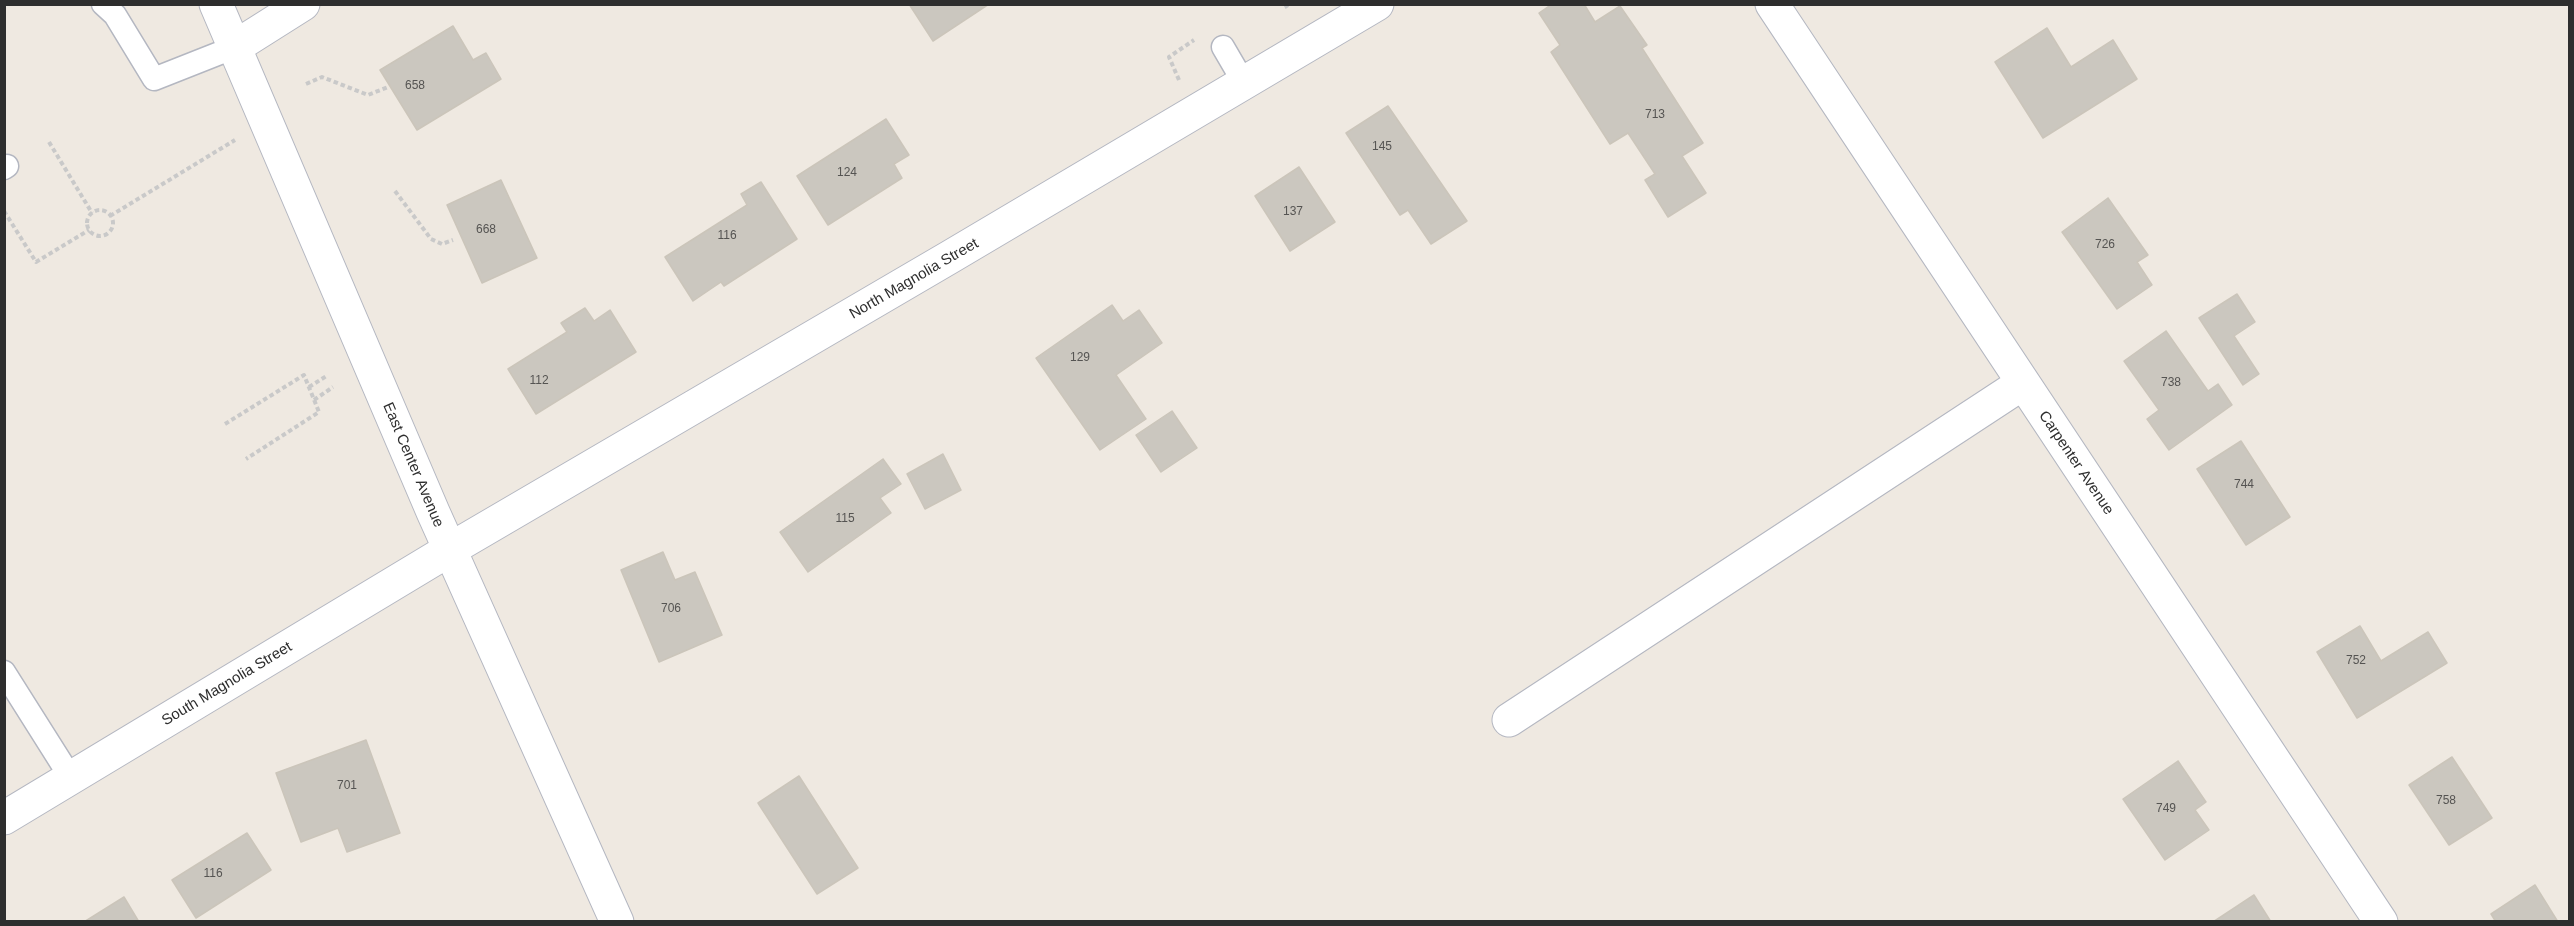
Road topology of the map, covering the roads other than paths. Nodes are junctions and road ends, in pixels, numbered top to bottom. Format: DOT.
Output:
graph roads {
  1 [pos="103,4"];
  2 [pos="216,4"];
  3 [pos="303,4"];
  4 [pos="1377,4"];
  5 [pos="1772,4"];
  6 [pos="235,47"];
  7 [pos="1223,47"];
  8 [pos="1244,83"];
  9 [pos="2023,383"];
  10 [pos="449,550"];
  11 [pos="4,672"];
  12 [pos="1509,720"];
  13 [pos="71,778"];
  14 [pos="4,818"];
  15 [pos="617,921"];
  16 [pos="2381,921"];
  1 -- 6 [label="lane"];
  2 -- 6 [label="street, East Center Avenue"];
  3 -- 6 [label="street"];
  4 -- 8 [label="street, North Magnolia Street"];
  5 -- 9 [label="street, Carpenter Avenue"];
  6 -- 10 [label="street, East Center Avenue"];
  7 -- 8 [label="lane"];
  8 -- 10 [label="street, North Magnolia Street"];
  9 -- 12 [label="street"];
  9 -- 16 [label="street, Carpenter Avenue"];
  10 -- 13 [label="street, South Magnolia Street"];
  10 -- 15 [label="street, East Center Avenue"];
  11 -- 13 [label="lane"];
  13 -- 14 [label="street, South Magnolia Street"];
}
